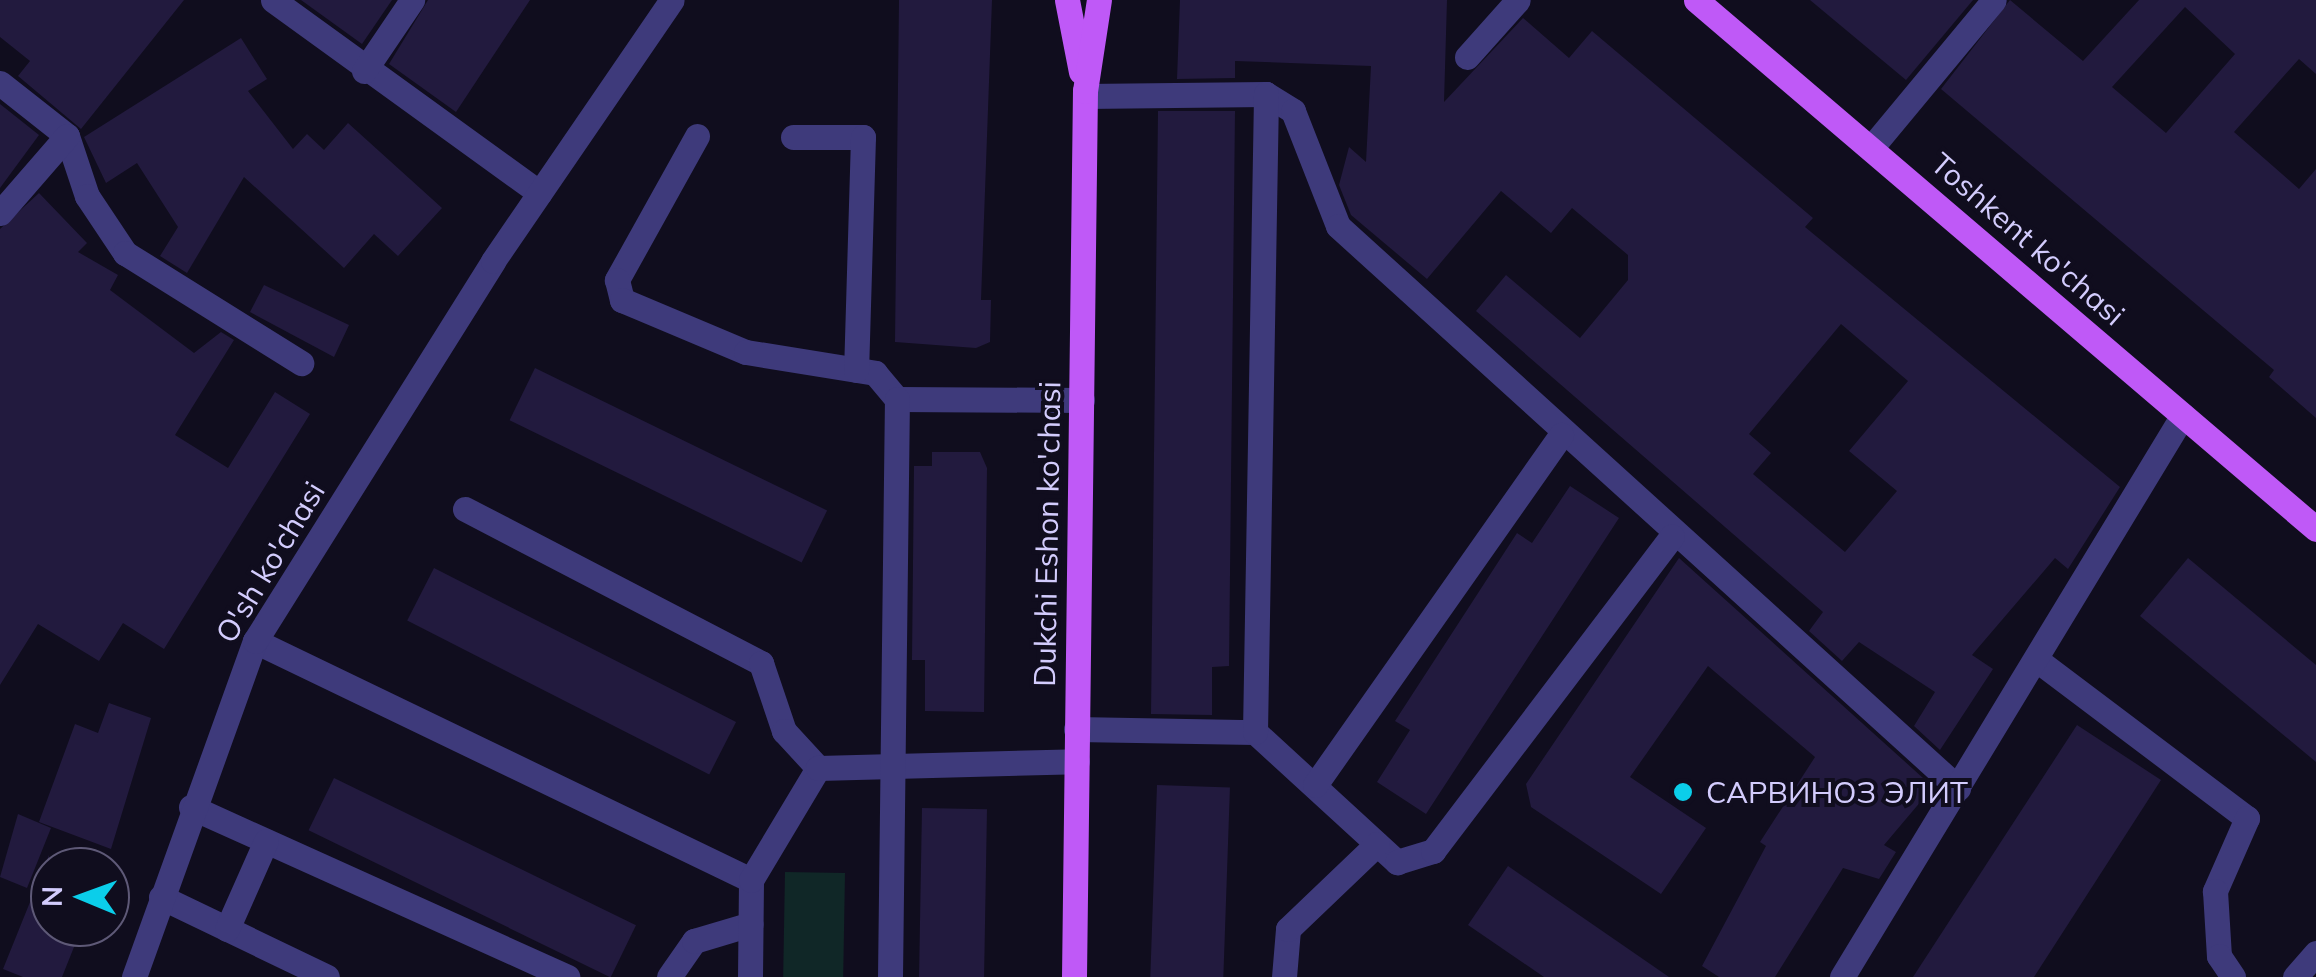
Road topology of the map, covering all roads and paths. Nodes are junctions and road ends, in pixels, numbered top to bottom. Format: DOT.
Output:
graph roads {
  1 [pos="273,0"];
  2 [pos="412,0"];
  3 [pos="672,0"];
  4 [pos="1067,0"];
  5 [pos="1100,0"];
  6 [pos="1518,0"];
  7 [pos="1696,0"];
  8 [pos="1994,0"];
  9 [pos="1466,57"];
  10 [pos="364,71"];
  11 [pos="0,83"];
  12 [pos="1085,94"];
  13 [pos="1266,94"];
  14 [pos="67,136"];
  15 [pos="697,136"];
  16 [pos="793,136"];
  17 [pos="1871,148"];
  18 [pos="540,193"];
  19 [pos="0,213"];
  20 [pos="301,363"];
  21 [pos="856,370"];
  22 [pos="897,400"];
  23 [pos="1082,400"];
  24 [pos="2183,414"];
  25 [pos="1562,435"];
  26 [pos="465,508"];
  27 [pos="2316,529"];
  28 [pos="1672,536"];
  29 [pos="255,642"];
  30 [pos="2037,660"];
  31 [pos="1076,729"];
  32 [pos="1254,732"];
  33 [pos="892,760"];
  34 [pos="1076,761"];
  35 [pos="818,768"];
  36 [pos="1316,786"];
  37 [pos="1958,788"];
  38 [pos="191,807"];
  39 [pos="266,841"];
  40 [pos="1378,844"];
  41 [pos="751,880"];
  42 [pos="161,897"];
  43 [pos="750,924"];
  44 [pos="227,929"];
  45 [pos="2316,953"];
  46 [pos="134,977"];
  47 [pos="327,977"];
  48 [pos="567,977"];
  49 [pos="669,977"];
  50 [pos="750,977"];
  51 [pos="890,977"];
  52 [pos="1074,977"];
  53 [pos="1284,977"];
  54 [pos="1842,977"];
  55 [pos="2233,977"];
  56 [pos="2295,977"];
  1 -- 10 [label="street"];
  2 -- 10 [label="street"];
  3 -- 18 [label="street, O'sh ko'chasi"];
  4 -- 12 [label="main road"];
  5 -- 12 [label="main road"];
  6 -- 9 [label="street"];
  7 -- 17 [label="main road, Toshkent ko'chasi"];
  8 -- 17 [label="street"];
  10 -- 18 [label="street"];
  11 -- 14 [label="street"];
  12 -- 13 [label="street"];
  12 -- 23 [label="main road, Dukchi Eshon ko'chasi"];
  13 -- 25 [label="street"];
  13 -- 32 [label="street"];
  14 -- 19 [label="street"];
  14 -- 20 [label="street"];
  15 -- 21 [label="street"];
  16 -- 21 [label="street"];
  17 -- 24 [label="main road, Toshkent ko'chasi"];
  18 -- 29 [label="street, O'sh ko'chasi"];
  21 -- 22 [label="street"];
  22 -- 23 [label="street"];
  22 -- 33 [label="street"];
  23 -- 31 [label="main road, Dukchi Eshon ko'chasi"];
  24 -- 27 [label="main road, Toshkent ko'chasi"];
  24 -- 30 [label="street"];
  25 -- 28 [label="street"];
  25 -- 36 [label="street"];
  26 -- 35 [label="street"];
  28 -- 37 [label="street"];
  28 -- 40 [label="street"];
  29 -- 38 [label="street, O'sh ko'chasi"];
  29 -- 41 [label="street"];
  30 -- 37 [label="street"];
  30 -- 55 [label="street"];
  31 -- 32 [label="street"];
  31 -- 34 [label="main road, Dukchi Eshon ko'chasi"];
  32 -- 36 [label="street"];
  33 -- 34 [label="street"];
  33 -- 35 [label="street"];
  33 -- 51 [label="street"];
  34 -- 52 [label="main road, Dukchi Eshon ko'chasi"];
  35 -- 41 [label="street"];
  36 -- 40 [label="street"];
  37 -- 54 [label="street"];
  38 -- 39 [label="street"];
  38 -- 42 [label="street, O'sh ko'chasi"];
  39 -- 44 [label="street"];
  39 -- 48 [label="street"];
  40 -- 53 [label="street"];
  41 -- 43 [label="street"];
  42 -- 44 [label="street"];
  42 -- 46 [label="street, O'sh ko'chasi"];
  43 -- 49 [label="street"];
  43 -- 50 [label="street"];
  44 -- 47 [label="street"];
  45 -- 56 [label="street"];
}
